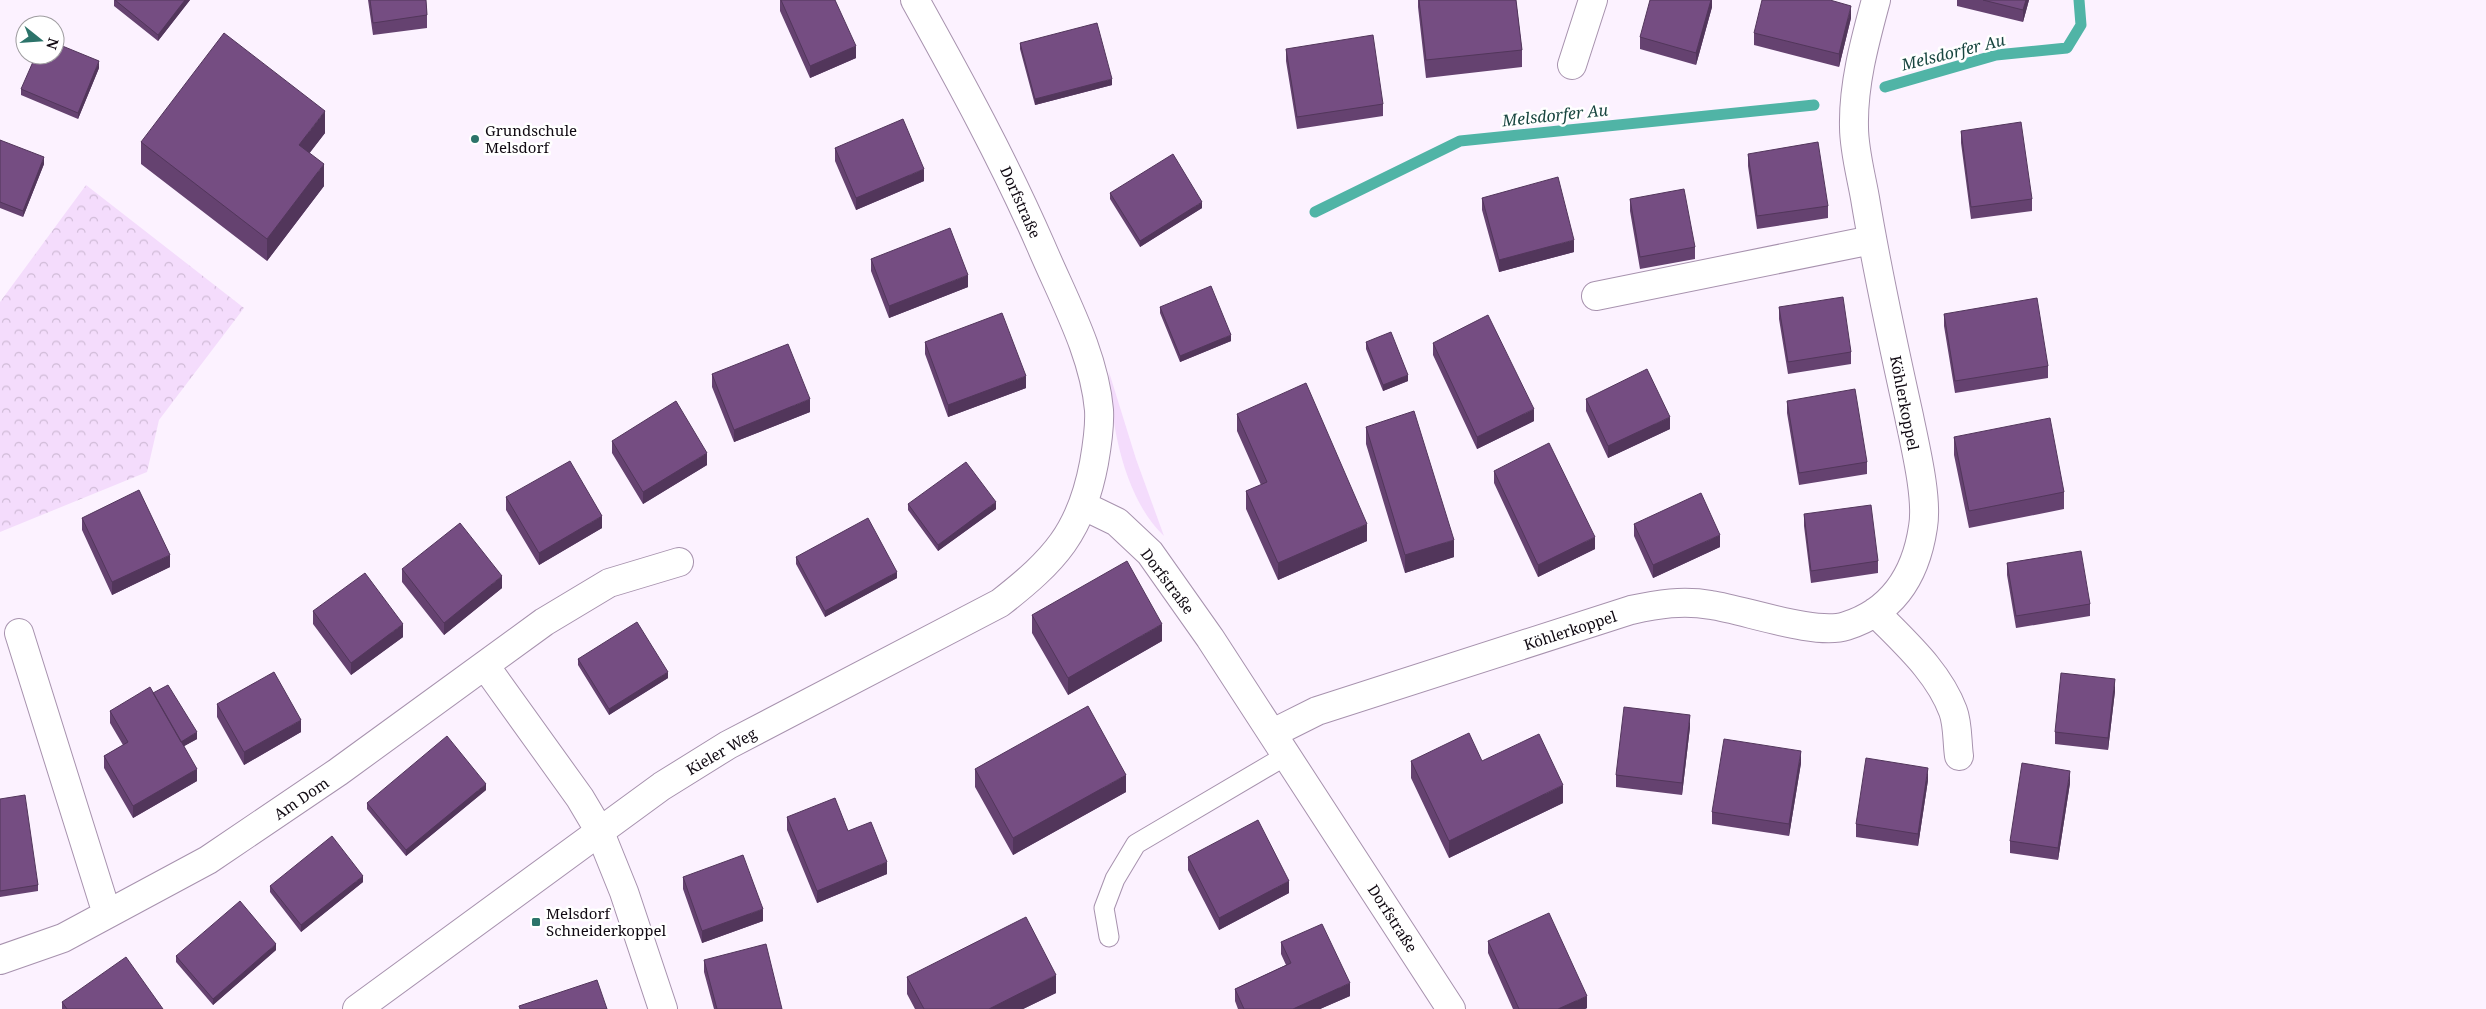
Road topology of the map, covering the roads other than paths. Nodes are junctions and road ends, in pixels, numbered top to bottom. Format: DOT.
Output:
graph roads {
  1 [pos="915,0"];
  2 [pos="1593,0"];
  3 [pos="1876,0"];
  4 [pos="1572,65"];
  5 [pos="1872,240"];
  6 [pos="1596,296"];
  7 [pos="1084,506"];
  8 [pos="678,562"];
  9 [pos="1875,612"];
  10 [pos="19,633"];
  11 [pos="486,666"];
  12 [pos="1280,744"];
  13 [pos="1959,756"];
  14 [pos="599,830"];
  15 [pos="107,914"];
  16 [pos="1109,936"];
  17 [pos="0,960"];
  18 [pos="357,1009"];
  19 [pos="663,1009"];
  20 [pos="1451,1009"];
  1 -- 7 [label="street, Dorfstraße"];
  2 -- 4 [label="street"];
  3 -- 5 [label="street, Köhlerkoppel"];
  5 -- 6 [label="street"];
  5 -- 9 [label="street, Köhlerkoppel"];
  7 -- 12 [label="street, Dorfstraße"];
  7 -- 14 [label="street, Kieler Weg"];
  8 -- 11 [label="street, Am Dom"];
  9 -- 12 [label="street, Köhlerkoppel"];
  9 -- 13 [label="street"];
  10 -- 15 [label="street"];
  11 -- 14 [label="street"];
  11 -- 15 [label="street, Am Dom"];
  12 -- 16 [label="lane"];
  12 -- 20 [label="street, Dorfstraße"];
  14 -- 18 [label="street, Kieler Weg"];
  14 -- 19 [label="street"];
  15 -- 17 [label="street, Am Dom"];
}
